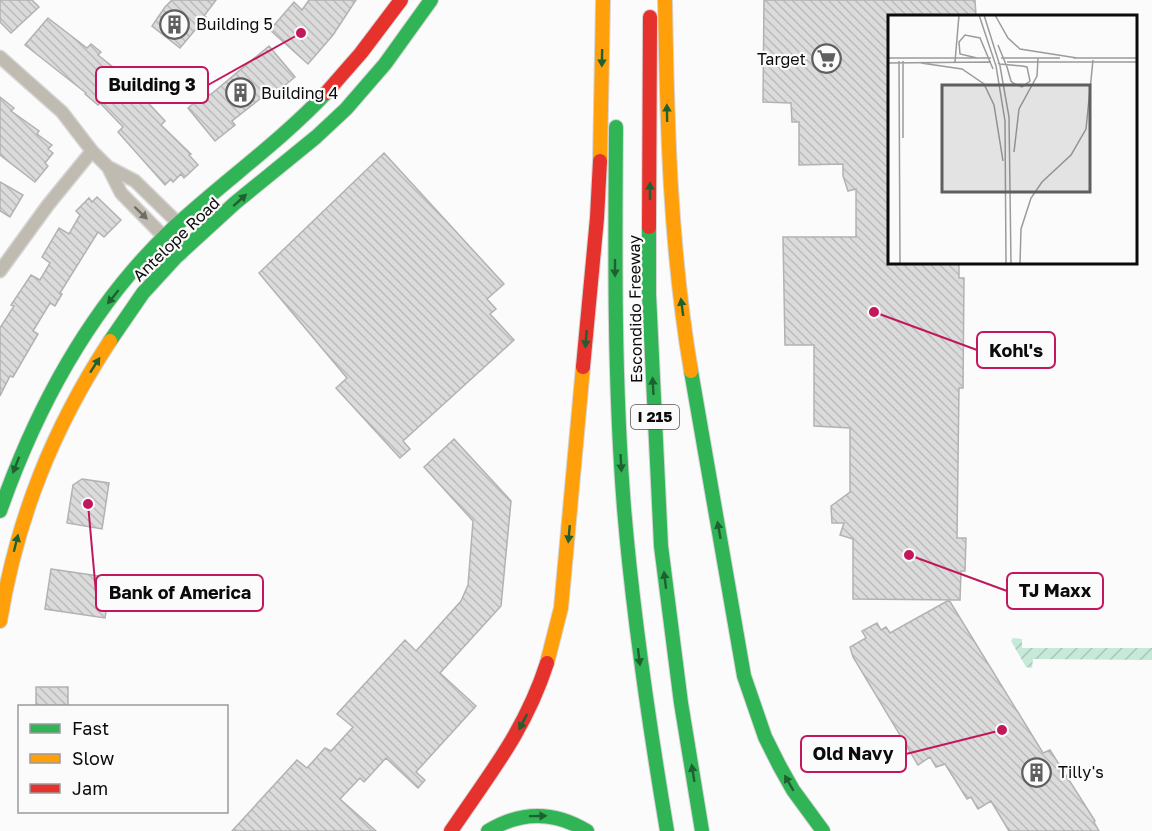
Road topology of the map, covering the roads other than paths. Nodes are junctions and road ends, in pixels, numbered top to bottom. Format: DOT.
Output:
graph roads {
  1 [pos="400,0"];
  2 [pos="431,0"];
  3 [pos="603,0"];
  4 [pos="650,0"];
  5 [pos="665,0"];
  6 [pos="0,57"];
  7 [pos="616,111"];
  8 [pos="92,151"];
  9 [pos="108,167"];
  10 [pos="179,224"];
  11 [pos="165,237"];
  12 [pos="181,254"];
  13 [pos="4,257"];
  14 [pos="0,271"];
  15 [pos="5,520"];
  16 [pos="0,560"];
  17 [pos="0,621"];
  18 [pos="703,828"];
  19 [pos="451,831"];
  20 [pos="488,831"];
  21 [pos="587,831"];
  22 [pos="667,831"];
  23 [pos="823,831"];
  1 -- 10 [label="main road, Antelope Road"];
  12 -- 2 [label="main road, Antelope Road, one-way"];
  3 -- 19 [label="main road, one-way"];
  18 -- 4 [label="main road, Escondido Freeway / I 215, one-way"];
  23 -- 5 [label="main road, one-way"];
  6 -- 8 [label="street"];
  7 -- 22 [label="main road, Escondido Freeway / I 215, one-way"];
  8 -- 9 [label="street"];
  8 -- 13 [label="street"];
  9 -- 10 [label="street"];
  9 -- 11 [label="street, one-way"];
  10 -- 11 [label="main road, Antelope Road"];
  11 -- 12 [label="street"];
  11 -- 15 [label="main road, Antelope Road, one-way"];
  17 -- 12 [label="main road, Antelope Road, one-way"];
  13 -- 14 [label="street"];
  15 -- 16 [label="main road"];
  20 -- 21 [label="main road, one-way"];
}
